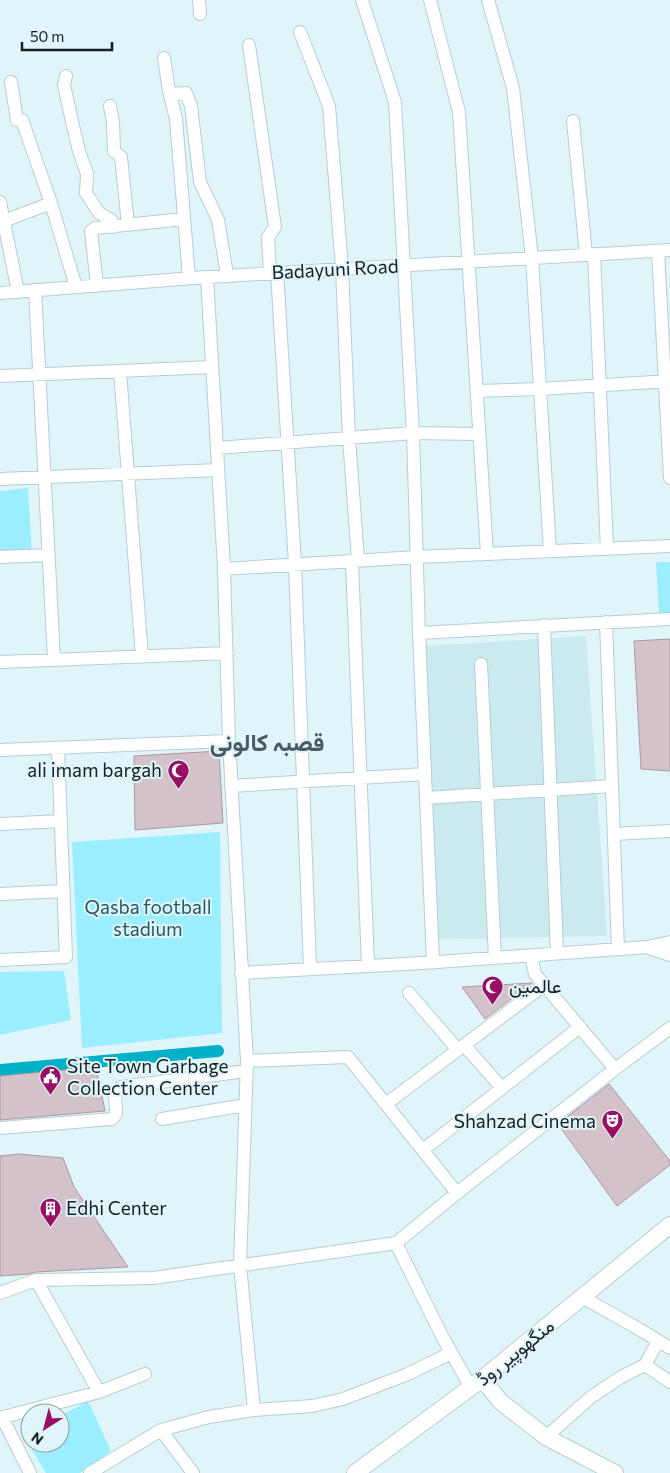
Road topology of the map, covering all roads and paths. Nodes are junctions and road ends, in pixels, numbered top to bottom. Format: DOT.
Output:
graph roads {
  1 [pos="199,0"];
  2 [pos="362,0"];
  3 [pos="430,0"];
  4 [pos="488,0"];
  5 [pos="200,14"];
  6 [pos="300,32"];
  7 [pos="249,45"];
  8 [pos="164,58"];
  9 [pos="66,76"];
  10 [pos="11,82"];
  11 [pos="170,94"];
  12 [pos="110,106"];
  13 [pos="574,121"];
  14 [pos="0,202"];
  15 [pos="51,203"];
  16 [pos="184,219"];
  17 [pos="4,221"];
  18 [pos="128,225"];
  19 [pos="114,227"];
  20 [pos="664,250"];
  21 [pos="590,254"];
  22 [pos="532,258"];
  23 [pos="468,261"];
  24 [pos="404,265"];
  25 [pos="342,268"];
  26 [pos="274,272"];
  27 [pos="227,275"];
  28 [pos="207,276"];
  29 [pos="189,278"];
  30 [pos="98,285"];
  31 [pos="76,287"];
  32 [pos="35,290"];
  33 [pos="18,292"];
  34 [pos="0,293"];
  35 [pos="212,367"];
  36 [pos="120,371"];
  37 [pos="40,374"];
  38 [pos="0,376"];
  39 [pos="667,381"];
  40 [pos="600,385"];
  41 [pos="540,389"];
  42 [pos="477,391"];
  43 [pos="413,433"];
  44 [pos="479,434"];
  45 [pos="349,438"];
  46 [pos="286,443"];
  47 [pos="217,448"];
  48 [pos="218,470"];
  49 [pos="128,475"];
  50 [pos="45,478"];
  51 [pos="670,478"];
  52 [pos="0,479"];
  53 [pos="670,546"];
  54 [pos="607,549"];
  55 [pos="550,552"];
  56 [pos="487,554"];
  57 [pos="49,555"];
  58 [pos="0,557"];
  59 [pos="417,557"];
  60 [pos="355,561"];
  61 [pos="295,564"];
  62 [pos="224,569"];
  63 [pos="670,618"];
  64 [pos="606,622"];
  65 [pos="544,625"];
  66 [pos="419,633"];
  67 [pos="226,653"];
  68 [pos="142,657"];
  69 [pos="54,660"];
  70 [pos="0,662"];
  71 [pos="481,664"];
  72 [pos="229,741"];
  73 [pos="58,748"];
  74 [pos="0,750"];
  75 [pos="425,774"];
  76 [pos="360,777"];
  77 [pos="303,781"];
  78 [pos="231,786"];
  79 [pos="612,786"];
  80 [pos="551,790"];
  81 [pos="488,794"];
  82 [pos="426,798"];
  83 [pos="61,820"];
  84 [pos="0,824"];
  85 [pos="670,831"];
  86 [pos="614,834"];
  87 [pos="64,891"];
  88 [pos="0,894"];
  89 [pos="670,942"];
  90 [pos="648,947"];
  91 [pos="618,949"];
  92 [pos="557,953"];
  93 [pos="531,955"];
  94 [pos="670,955"];
  95 [pos="495,958"];
  96 [pos="0,960"];
  97 [pos="433,962"];
  98 [pos="368,966"];
  99 [pos="310,969"];
  100 [pos="241,973"];
  101 [pos="544,984"];
  102 [pos="409,993"];
  103 [pos="580,1026"];
  104 [pos="670,1028"];
  105 [pos="461,1048"];
  106 [pos="247,1066"];
  107 [pos="615,1069"];
  108 [pos="502,1088"];
  109 [pos="386,1104"];
  110 [pos="245,1105"];
  111 [pos="162,1119"];
  112 [pos="0,1128"];
  113 [pos="423,1150"];
  114 [pos="457,1193"];
  115 [pos="670,1225"];
  116 [pos="396,1243"];
  117 [pos="240,1265"];
  118 [pos="36,1280"];
  119 [pos="0,1294"];
  120 [pos="582,1297"];
  121 [pos="658,1340"];
  122 [pos="670,1348"];
  123 [pos="451,1353"];
  124 [pos="645,1365"];
  125 [pos="145,1374"];
  126 [pos="670,1382"];
  127 [pos="477,1384"];
  128 [pos="99,1392"];
  129 [pos="254,1410"];
  130 [pos="1,1418"];
  131 [pos="161,1430"];
  132 [pos="546,1437"];
  133 [pos="30,1473"];
  134 [pos="90,1473"];
  135 [pos="192,1473"];
  136 [pos="355,1473"];
  137 [pos="615,1473"];
  1 -- 5 [label="street"];
  2 -- 24 [label="street"];
  3 -- 23 [label="street"];
  4 -- 22 [label="street"];
  6 -- 25 [label="street"];
  7 -- 26 [label="street"];
  8 -- 11 [label="street"];
  9 -- 19 [label="street"];
  10 -- 15 [label="street"];
  11 -- 16 [label="street"];
  11 -- 27 [label="street"];
  12 -- 18 [label="street"];
  13 -- 21 [label="street"];
  14 -- 17 [label="street"];
  15 -- 17 [label="street"];
  15 -- 31 [label="street"];
  16 -- 18 [label="street"];
  16 -- 29 [label="street"];
  17 -- 33 [label="street"];
  18 -- 19 [label="street"];
  19 -- 30 [label="street"];
  20 -- 21 [label="street, Badayuni Road"];
  20 -- 39 [label="street"];
  21 -- 22 [label="street, Badayuni Road"];
  21 -- 40 [label="street"];
  22 -- 23 [label="street, Badayuni Road"];
  22 -- 41 [label="street"];
  23 -- 24 [label="street, Badayuni Road"];
  23 -- 42 [label="street"];
  24 -- 25 [label="street, Badayuni Road"];
  24 -- 43 [label="street"];
  25 -- 26 [label="street, Badayuni Road"];
  25 -- 45 [label="street"];
  26 -- 27 [label="street, Badayuni Road"];
  26 -- 46 [label="street"];
  27 -- 28 [label="street, Badayuni Road"];
  28 -- 29 [label="street, Badayuni Road"];
  28 -- 35 [label="street"];
  29 -- 30 [label="street, Badayuni Road"];
  30 -- 31 [label="street, Badayuni Road"];
  31 -- 32 [label="street, Badayuni Road"];
  32 -- 33 [label="street, Badayuni Road"];
  32 -- 37 [label="street"];
  33 -- 34 [label="street, Badayuni Road"];
  35 -- 36 [label="street"];
  35 -- 47 [label="street"];
  36 -- 37 [label="street"];
  36 -- 49 [label="street"];
  37 -- 38 [label="street"];
  37 -- 50 [label="street"];
  39 -- 40 [label="street"];
  39 -- 51 [label="street"];
  40 -- 41 [label="street"];
  40 -- 54 [label="street"];
  41 -- 42 [label="street"];
  41 -- 55 [label="street"];
  42 -- 44 [label="street"];
  43 -- 44 [label="street"];
  43 -- 45 [label="street"];
  43 -- 59 [label="street"];
  44 -- 56 [label="street"];
  45 -- 46 [label="street"];
  45 -- 60 [label="street"];
  46 -- 47 [label="street"];
  46 -- 61 [label="street"];
  47 -- 48 [label="street"];
  48 -- 49 [label="street"];
  48 -- 62 [label="street"];
  49 -- 50 [label="street"];
  49 -- 68 [label="street"];
  50 -- 52 [label="street"];
  50 -- 57 [label="street"];
  53 -- 54 [label="street"];
  54 -- 55 [label="street"];
  55 -- 56 [label="street"];
  56 -- 59 [label="street"];
  57 -- 58 [label="street"];
  57 -- 69 [label="street"];
  59 -- 60 [label="street"];
  59 -- 66 [label="street"];
  60 -- 61 [label="street"];
  60 -- 76 [label="street"];
  61 -- 62 [label="street"];
  61 -- 77 [label="street"];
  62 -- 67 [label="street"];
  63 -- 64 [label="street"];
  64 -- 65 [label="street"];
  64 -- 79 [label="street"];
  65 -- 66 [label="street"];
  65 -- 80 [label="street"];
  66 -- 75 [label="street"];
  67 -- 68 [label="street"];
  67 -- 72 [label="street"];
  68 -- 69 [label="street"];
  69 -- 70 [label="street"];
  71 -- 81 [label="street"];
  72 -- 73 [label="street"];
  72 -- 78 [label="street"];
  73 -- 74 [label="street"];
  73 -- 83 [label="street"];
  75 -- 76 [label="street"];
  75 -- 82 [label="street"];
  76 -- 77 [label="street"];
  76 -- 98 [label="street"];
  77 -- 78 [label="street"];
  77 -- 99 [label="street"];
  78 -- 100 [label="street"];
  79 -- 80 [label="street"];
  79 -- 86 [label="street"];
  80 -- 81 [label="street"];
  80 -- 92 [label="street"];
  81 -- 82 [label="street"];
  81 -- 95 [label="street"];
  82 -- 97 [label="street"];
  83 -- 84 [label="street"];
  83 -- 87 [label="street"];
  85 -- 86 [label="street"];
  86 -- 91 [label="street"];
  87 -- 88 [label="street"];
  87 -- 96 [label="street"];
  89 -- 90 [label="street"];
  90 -- 91 [label="street"];
  90 -- 94 [label="street"];
  91 -- 92 [label="street"];
  92 -- 93 [label="street"];
  93 -- 95 [label="street"];
  93 -- 101 [label="street"];
  95 -- 97 [label="street"];
  97 -- 98 [label="street"];
  98 -- 99 [label="street"];
  99 -- 100 [label="street"];
  100 -- 106 [label="street"];
  101 -- 103 [label="street"];
  101 -- 105 [label="street"];
  102 -- 105 [label="street"];
  103 -- 107 [label="street"];
  103 -- 108 [label="street"];
  104 -- 107 [label="street"];
  105 -- 108 [label="street"];
  105 -- 109 [label="street"];
  106 -- 109 [label="street"];
  106 -- 110 [label="street"];
  106 -- 112 [label="street"];
  107 -- 114 [label="street"];
  108 -- 113 [label="street"];
  109 -- 113 [label="street"];
  110 -- 111 [label="street"];
  110 -- 117 [label="street"];
  113 -- 114 [label="street"];
  114 -- 116 [label="street"];
  115 -- 120 [label="main road, منگھوپیر روڈ"];
  116 -- 117 [label="street"];
  116 -- 123 [label="street"];
  117 -- 118 [label="street"];
  117 -- 129 [label="street"];
  118 -- 119 [label="street"];
  118 -- 128 [label="street"];
  120 -- 121 [label="street"];
  120 -- 127 [label="main road, منگھوپیر روڈ"];
  121 -- 122 [label="street"];
  121 -- 124 [label="street"];
  123 -- 127 [label="street"];
  123 -- 129 [label="street"];
  124 -- 126 [label="street"];
  124 -- 132 [label="street"];
  125 -- 128 [label="street"];
  127 -- 132 [label="main road"];
  127 -- 136 [label="main road, منگھوپیر روڈ"];
  128 -- 130 [label="street"];
  129 -- 131 [label="street"];
  130 -- 133 [label="street"];
  131 -- 134 [label="street"];
  131 -- 135 [label="street"];
  132 -- 137 [label="main road"];
}
